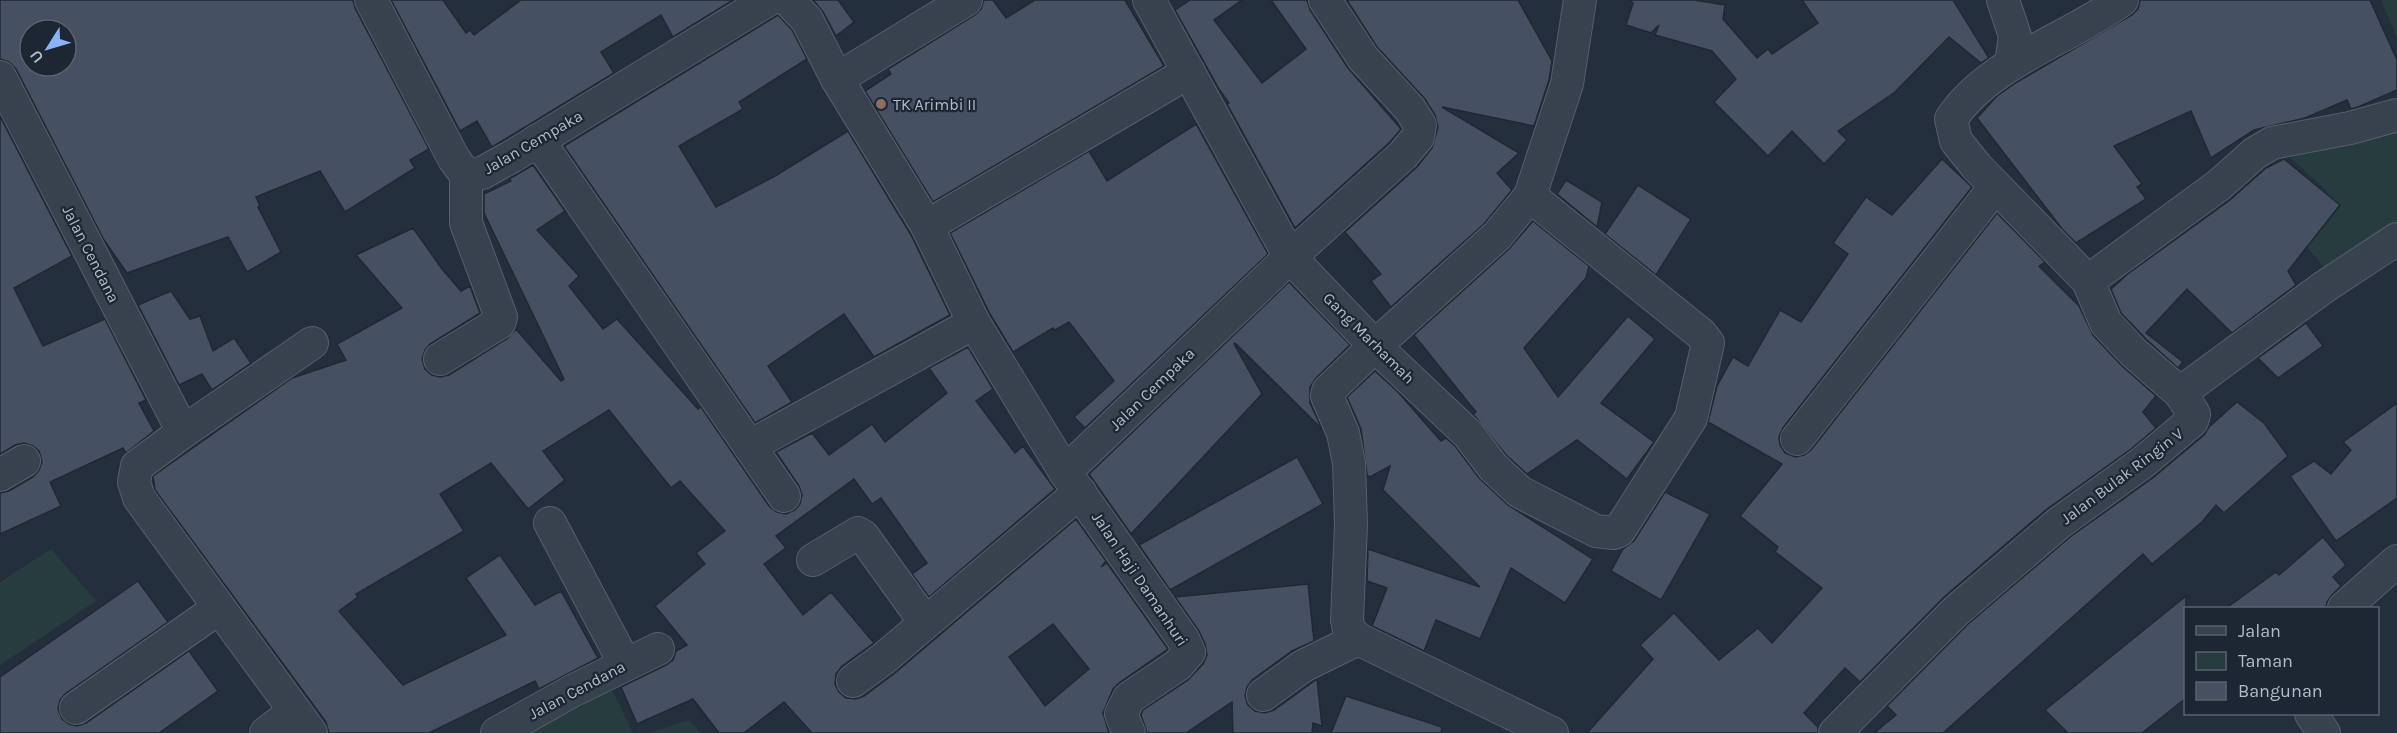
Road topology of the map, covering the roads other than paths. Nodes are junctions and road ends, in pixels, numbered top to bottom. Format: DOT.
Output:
graph roads {
  1 [pos="371,0"];
  2 [pos="768,0"];
  3 [pos="788,0"];
  4 [pos="966,0"];
  5 [pos="1149,0"];
  6 [pos="1325,0"];
  7 [pos="1580,0"];
  8 [pos="2003,0"];
  9 [pos="2122,0"];
  10 [pos="2011,64"];
  11 [pos="1189,72"];
  12 [pos="0,77"];
  13 [pos="837,79"];
  14 [pos="2397,115"];
  15 [pos="538,141"];
  16 [pos="466,175"];
  17 [pos="1995,187"];
  18 [pos="1530,196"];
  19 [pos="927,226"];
  20 [pos="2397,239"];
  21 [pos="1290,257"];
  22 [pos="2088,281"];
  23 [pos="974,323"];
  24 [pos="312,343"];
  25 [pos="1375,346"];
  26 [pos="440,359"];
  27 [pos="2180,393"];
  28 [pos="183,432"];
  29 [pos="1797,439"];
  30 [pos="750,446"];
  31 [pos="1073,482"];
  32 [pos="784,496"];
  33 [pos="550,523"];
  34 [pos="813,560"];
  35 [pos="2397,561"];
  36 [pos="2346,607"];
  37 [pos="219,608"];
  38 [pos="925,622"];
  39 [pos="1358,639"];
  40 [pos="658,649"];
  41 [pos="625,664"];
  42 [pos="853,681"];
  43 [pos="1263,695"];
  44 [pos="76,708"];
  45 [pos="2313,715"];
  46 [pos="303,722"];
  47 [pos="266,733"];
  48 [pos="497,733"];
  49 [pos="1130,733"];
  50 [pos="1552,733"];
  51 [pos="1835,733"];
  52 [pos="2324,733"];
  1 -- 16 [label="street, Jalan Cempaka"];
  2 -- 15 [label="street, Jalan Cempaka"];
  3 -- 13 [label="street"];
  4 -- 13 [label="street"];
  5 -- 11 [label="street"];
  6 -- 21 [label="street"];
  7 -- 18 [label="street"];
  8 -- 10 [label="street"];
  9 -- 10 [label="street"];
  10 -- 17 [label="street, Jalan Bulak Ringin V"];
  11 -- 19 [label="street"];
  11 -- 21 [label="street"];
  12 -- 28 [label="street, Jalan Cendana"];
  13 -- 19 [label="street"];
  14 -- 22 [label="street"];
  15 -- 16 [label="street, Jalan Cempaka"];
  15 -- 30 [label="street"];
  16 -- 26 [label="street"];
  17 -- 22 [label="street, Jalan Bulak Ringin V"];
  17 -- 29 [label="street"];
  18 -- 25 [label="street"];
  18 -- 25 [label="street, Gang Marhamah"];
  19 -- 23 [label="street"];
  20 -- 27 [label="street"];
  21 -- 25 [label="street, Gang Marhamah"];
  21 -- 31 [label="street, Jalan Cempaka"];
  22 -- 27 [label="street, Jalan Bulak Ringin V"];
  23 -- 30 [label="street"];
  23 -- 31 [label="street"];
  24 -- 28 [label="street"];
  25 -- 39 [label="street"];
  27 -- 51 [label="street, Jalan Bulak Ringin V"];
  28 -- 37 [label="street"];
  30 -- 32 [label="street"];
  31 -- 38 [label="street, Jalan Cempaka"];
  31 -- 49 [label="street, Jalan Haji Damanhuri"];
  33 -- 41 [label="street"];
  34 -- 38 [label="street"];
  35 -- 36 [label="street"];
  37 -- 44 [label="street"];
  37 -- 46 [label="street"];
  38 -- 42 [label="street, Jalan Cempaka"];
  39 -- 43 [label="street"];
  39 -- 50 [label="street"];
  40 -- 41 [label="street, Jalan Cendana"];
  41 -- 48 [label="street, Jalan Cendana"];
  45 -- 52 [label="street"];
  46 -- 47 [label="street"];
}
